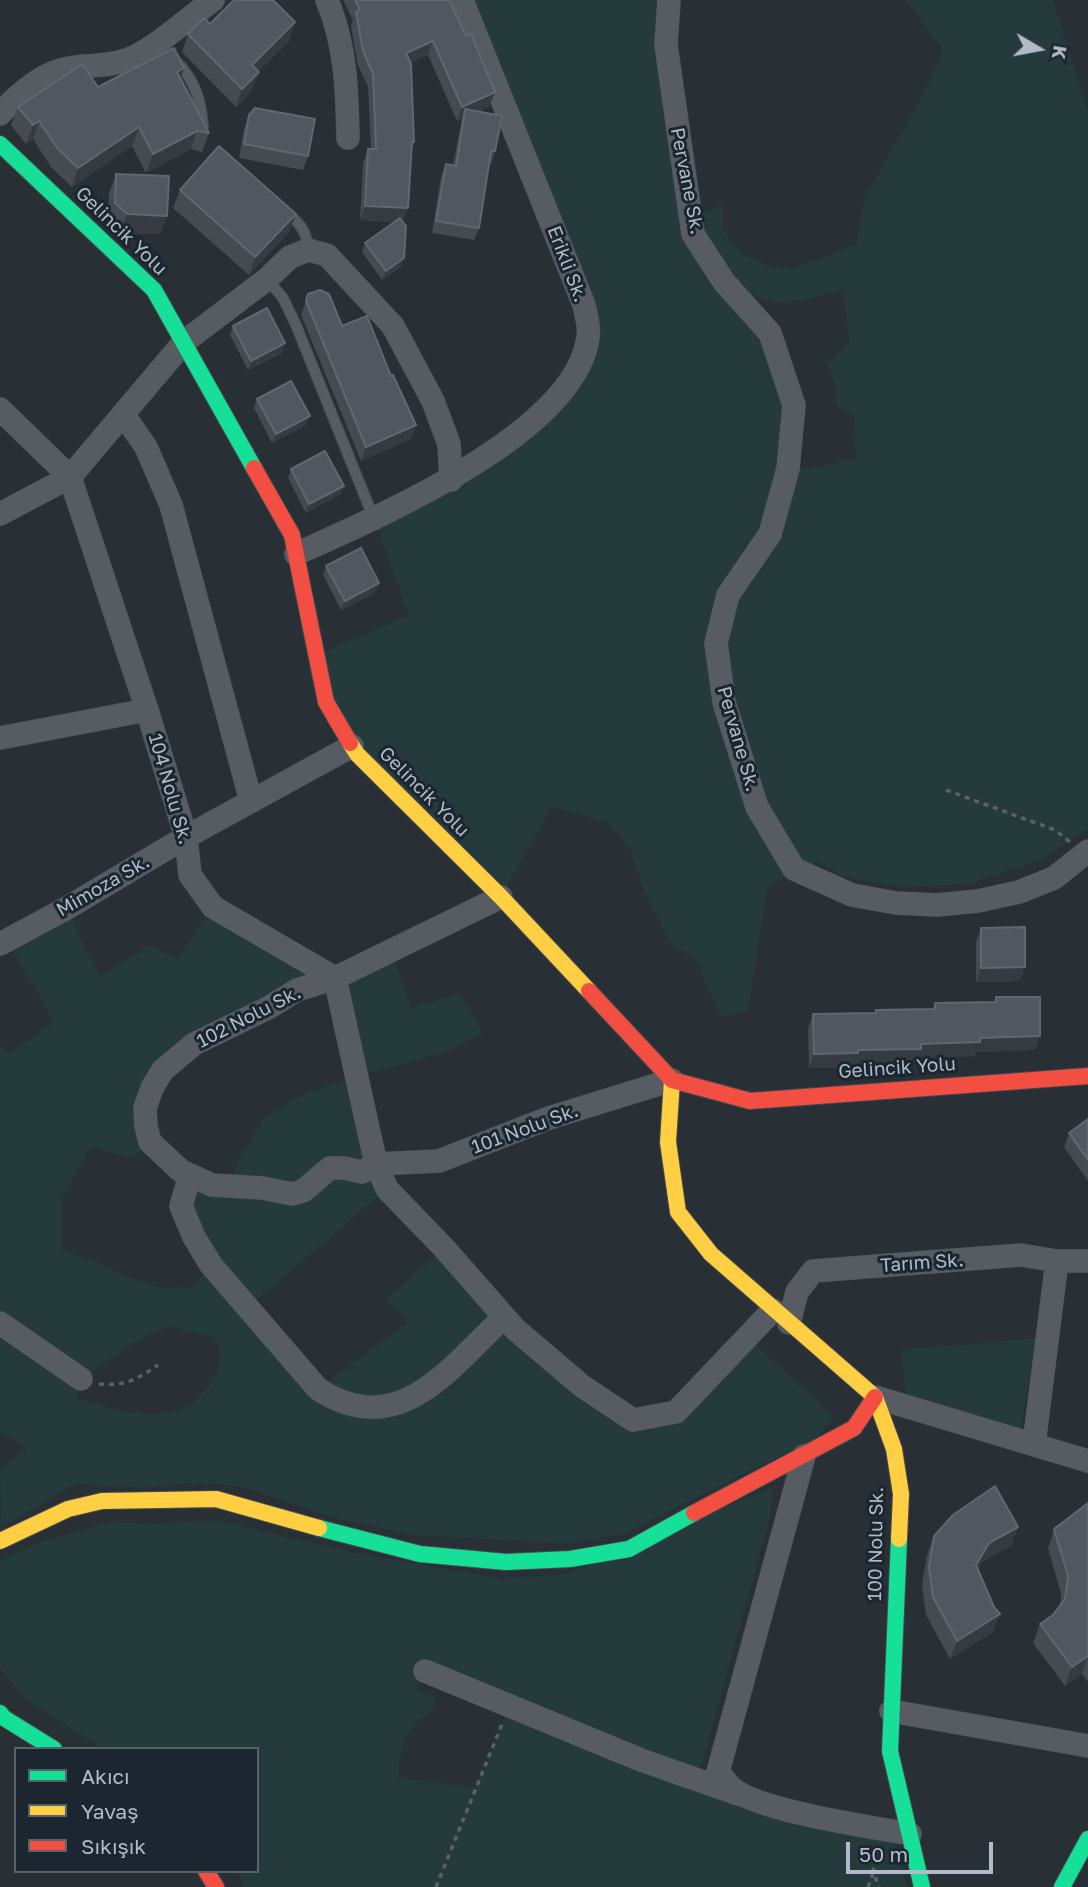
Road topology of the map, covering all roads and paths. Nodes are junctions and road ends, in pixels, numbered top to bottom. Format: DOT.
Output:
graph roads {
  1 [pos="213,0"];
  2 [pos="327,0"];
  3 [pos="462,0"];
  4 [pos="669,0"];
  5 [pos="147,48"];
  6 [pos="0,114"];
  7 [pos="203,127"];
  8 [pos="348,138"];
  9 [pos="0,144"];
  10 [pos="270,199"];
  11 [pos="308,250"];
  12 [pos="267,279"];
  13 [pos="184,342"];
  14 [pos="0,409"];
  15 [pos="123,414"];
  16 [pos="70,477"];
  17 [pos="450,480"];
  18 [pos="0,514"];
  19 [pos="374,519"];
  20 [pos="296,554"];
  21 [pos="148,710"];
  22 [pos="3,730"];
  23 [pos="352,746"];
  24 [pos="946,790"];
  25 [pos="251,801"];
  26 [pos="186,837"];
  27 [pos="1087,852"];
  28 [pos="501,897"];
  29 [pos="0,944"];
  30 [pos="335,978"];
  31 [pos="1088,1076"];
  32 [pos="672,1080"];
  33 [pos="376,1164"];
  34 [pos="190,1175"];
  35 [pos="1057,1261"];
  36 [pos="1088,1261"];
  37 [pos="504,1317"];
  38 [pos="781,1317"];
  39 [pos="0,1323"];
  40 [pos="158,1365"];
  41 [pos="81,1379"];
  42 [pos="875,1397"];
  43 [pos="1034,1444"];
  44 [pos="804,1456"];
  45 [pos="1088,1461"];
  46 [pos="0,1541"];
  47 [pos="425,1671"];
  48 [pos="510,1705"];
  49 [pos="891,1710"];
  50 [pos="0,1713"];
  51 [pos="1088,1746"];
  52 [pos="51,1747"];
  53 [pos="751,1799"];
  54 [pos="882,1829"];
  55 [pos="910,1834"];
  56 [pos="1088,1839"];
  57 [pos="1088,1848"];
  58 [pos="873,1871"];
  59 [pos="1066,1881"];
  60 [pos="436,1887"];
  61 [pos="868,1887"];
  62 [pos="879,1887"];
  63 [pos="922,1887"];
  1 -- 5 [label="street"];
  2 -- 8 [label="street"];
  3 -- 17 [label="street, Erikli Sk."];
  4 -- 27 [label="street, Pervane Sk."];
  5 -- 6 [label="street"];
  5 -- 7 [label="lane"];
  9 -- 13 [label="main road, Gelincik Yolu"];
  10 -- 11 [label="lane"];
  11 -- 12 [label="street"];
  11 -- 17 [label="street"];
  12 -- 13 [label="street"];
  12 -- 19 [label="lane"];
  13 -- 15 [label="street"];
  13 -- 20 [label="main road, Gelincik Yolu"];
  14 -- 16 [label="street"];
  15 -- 16 [label="street"];
  15 -- 25 [label="street"];
  16 -- 18 [label="street"];
  16 -- 21 [label="street, 104 Nolu Sk."];
  17 -- 19 [label="street, Erikli Sk."];
  19 -- 20 [label="street, Erikli Sk."];
  20 -- 23 [label="main road, Gelincik Yolu"];
  21 -- 22 [label="street"];
  21 -- 26 [label="street, 104 Nolu Sk."];
  23 -- 25 [label="street, Mimoza Sk."];
  23 -- 28 [label="main road, Gelincik Yolu"];
  24 -- 27 [label="path"];
  25 -- 26 [label="street, Mimoza Sk."];
  26 -- 29 [label="street, Mimoza Sk."];
  26 -- 30 [label="street, 104 Nolu Sk."];
  28 -- 30 [label="street"];
  28 -- 32 [label="main road, Gelincik Yolu"];
  30 -- 33 [label="street"];
  30 -- 34 [label="street, 102 Nolu Sk."];
  31 -- 32 [label="main road, Gelincik Yolu"];
  32 -- 33 [label="street, 101 Nolu Sk."];
  32 -- 38 [label="main road, 100 Nolu Sk."];
  33 -- 34 [label="street, 102 Nolu Sk."];
  33 -- 37 [label="street"];
  34 -- 37 [label="street"];
  35 -- 36 [label="street, Tarım Sk."];
  35 -- 38 [label="street, Tarım Sk."];
  35 -- 43 [label="street"];
  37 -- 38 [label="street"];
  38 -- 42 [label="main road, 100 Nolu Sk."];
  39 -- 41 [label="street"];
  40 -- 41 [label="path"];
  42 -- 43 [label="street"];
  42 -- 44 [label="main road"];
  42 -- 49 [label="main road, 100 Nolu Sk."];
  43 -- 45 [label="street"];
  44 -- 46 [label="main road"];
  44 -- 53 [label="street"];
  47 -- 48 [label="street"];
  48 -- 53 [label="street"];
  48 -- 60 [label="path"];
  49 -- 51 [label="street"];
  49 -- 55 [label="main road, 100 Nolu Sk."];
  50 -- 52 [label="main road"];
  53 -- 54 [label="street"];
  54 -- 55 [label="street"];
  54 -- 58 [label="path"];
  55 -- 63 [label="main road, 100 Nolu Sk."];
  56 -- 59 [label="main road"];
  57 -- 59 [label="main road"];
  58 -- 61 [label="path"];
  58 -- 62 [label="path"];
}
